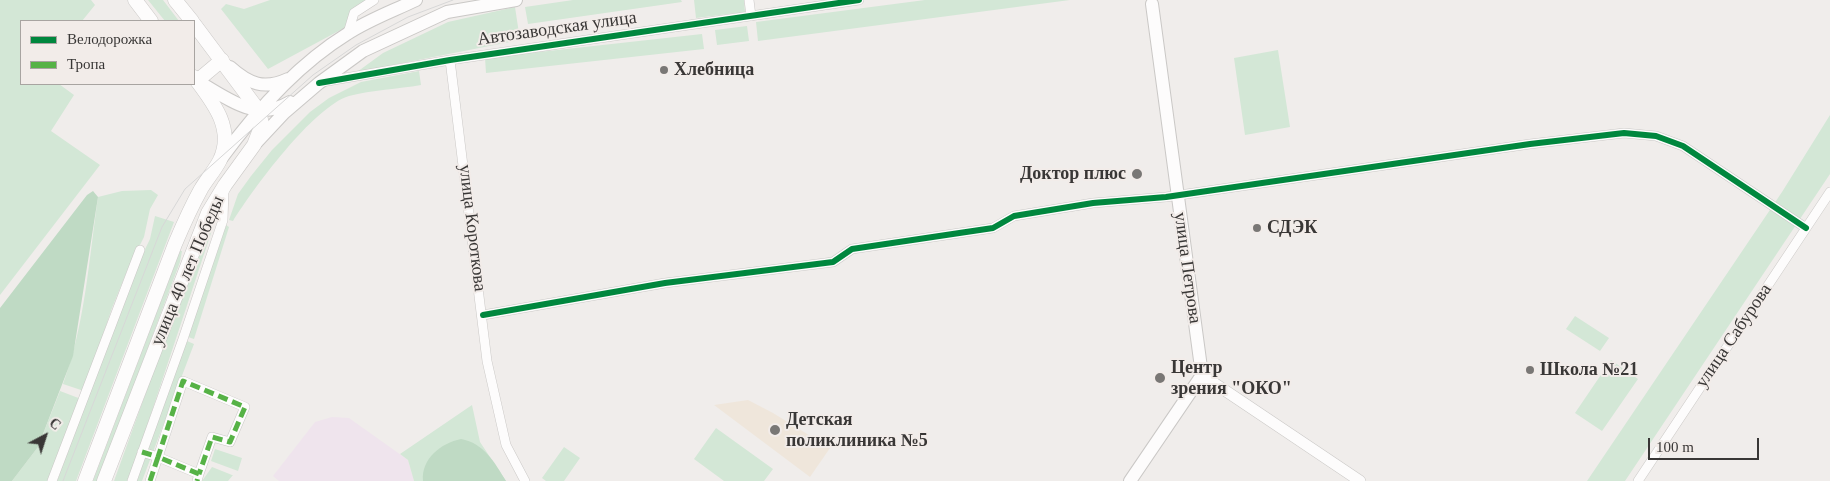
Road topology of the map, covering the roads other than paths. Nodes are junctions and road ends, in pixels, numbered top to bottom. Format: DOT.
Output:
graph roads {
  1 [pos="135,0"];
  2 [pos="176,0"];
  3 [pos="374,0"];
  4 [pos="416,0"];
  5 [pos="516,0"];
  6 [pos="749,0"];
  7 [pos="859,0"];
  8 [pos="1151,1"];
  9 [pos="751,16"];
  10 [pos="150,20"];
  11 [pos="191,20"];
  12 [pos="195,25"];
  13 [pos="348,33"];
  14 [pos="222,60"];
  15 [pos="450,60"];
  16 [pos="306,65"];
  17 [pos="292,77"];
  18 [pos="195,79"];
  19 [pos="319,83"];
  20 [pos="264,105"];
  21 [pos="254,145"];
  22 [pos="219,162"];
  23 [pos="225,184"];
  24 [pos="1830,192"];
  25 [pos="1178,194"];
  26 [pos="1806,228"];
  27 [pos="175,244"];
  28 [pos="140,250"];
  29 [pos="192,251"];
  30 [pos="483,315"];
  31 [pos="1202,375"];
  32 [pos="142,452"];
  33 [pos="158,457"];
  34 [pos="198,478"];
  35 [pos="52,481"];
  36 [pos="85,481"];
  37 [pos="104,481"];
  38 [pos="132,481"];
  39 [pos="150,481"];
  40 [pos="525,481"];
  41 [pos="1130,481"];
  42 [pos="1360,481"];
  43 [pos="1638,481"];
  1 -- 10 [label="main road"];
  2 -- 11 [label="main road"];
  3 -- 13 [label="street"];
  4 -- 13 [label="main road"];
  5 -- 19 [label="main road, Автозаводская улица"];
  6 -- 9 [label="street"];
  7 -- 9 [label="street, Автозаводская улица"];
  8 -- 25 [label="main road, улица Петрова"];
  9 -- 15 [label="street, Автозаводская улица"];
  12 -- 14 [label="main road"];
  13 -- 16 [label="main road"];
  14 -- 17 [label="main road"];
  14 -- 18 [label="main road"];
  14 -- 20 [label="main road"];
  15 -- 19 [label="street, Автозаводская улица"];
  15 -- 30 [label="street, улица Короткова"];
  16 -- 17 [label="main road"];
  16 -- 19 [label="main road"];
  17 -- 20 [label="main road"];
  18 -- 20 [label="main road"];
  18 -- 22 [label="main road"];
  19 -- 20 [label="main road"];
  19 -- 21 [label="main road, Автозаводская улица"];
  20 -- 21 [label="main road"];
  20 -- 22 [label="main road, улица 40 лет Победы"];
  21 -- 23 [label="main road"];
  22 -- 27 [label="main road, улица 40 лет Победы"];
  23 -- 29 [label="main road, улица 40 лет Победы"];
  23 -- 32 [label="street, улица 40 лет Победы"];
  24 -- 26 [label="street, улица Сабурова"];
  25 -- 26 [label="street"];
  25 -- 30 [label="street"];
  25 -- 31 [label="main road, улица Петрова"];
  26 -- 43 [label="street, улица Сабурова"];
  27 -- 29 [label="main road"];
  27 -- 36 [label="main road, улица 40 лет Победы"];
  28 -- 35 [label="street"];
  29 -- 37 [label="main road, улица 40 лет Победы"];
  30 -- 40 [label="street, улица Короткова"];
  31 -- 41 [label="main road"];
  31 -- 42 [label="street"];
  32 -- 33 [label="street"];
  32 -- 38 [label="street, улица 40 лет Победы"];
  33 -- 34 [label="street"];
  33 -- 34 [label="street"];
  33 -- 39 [label="street"];
}
